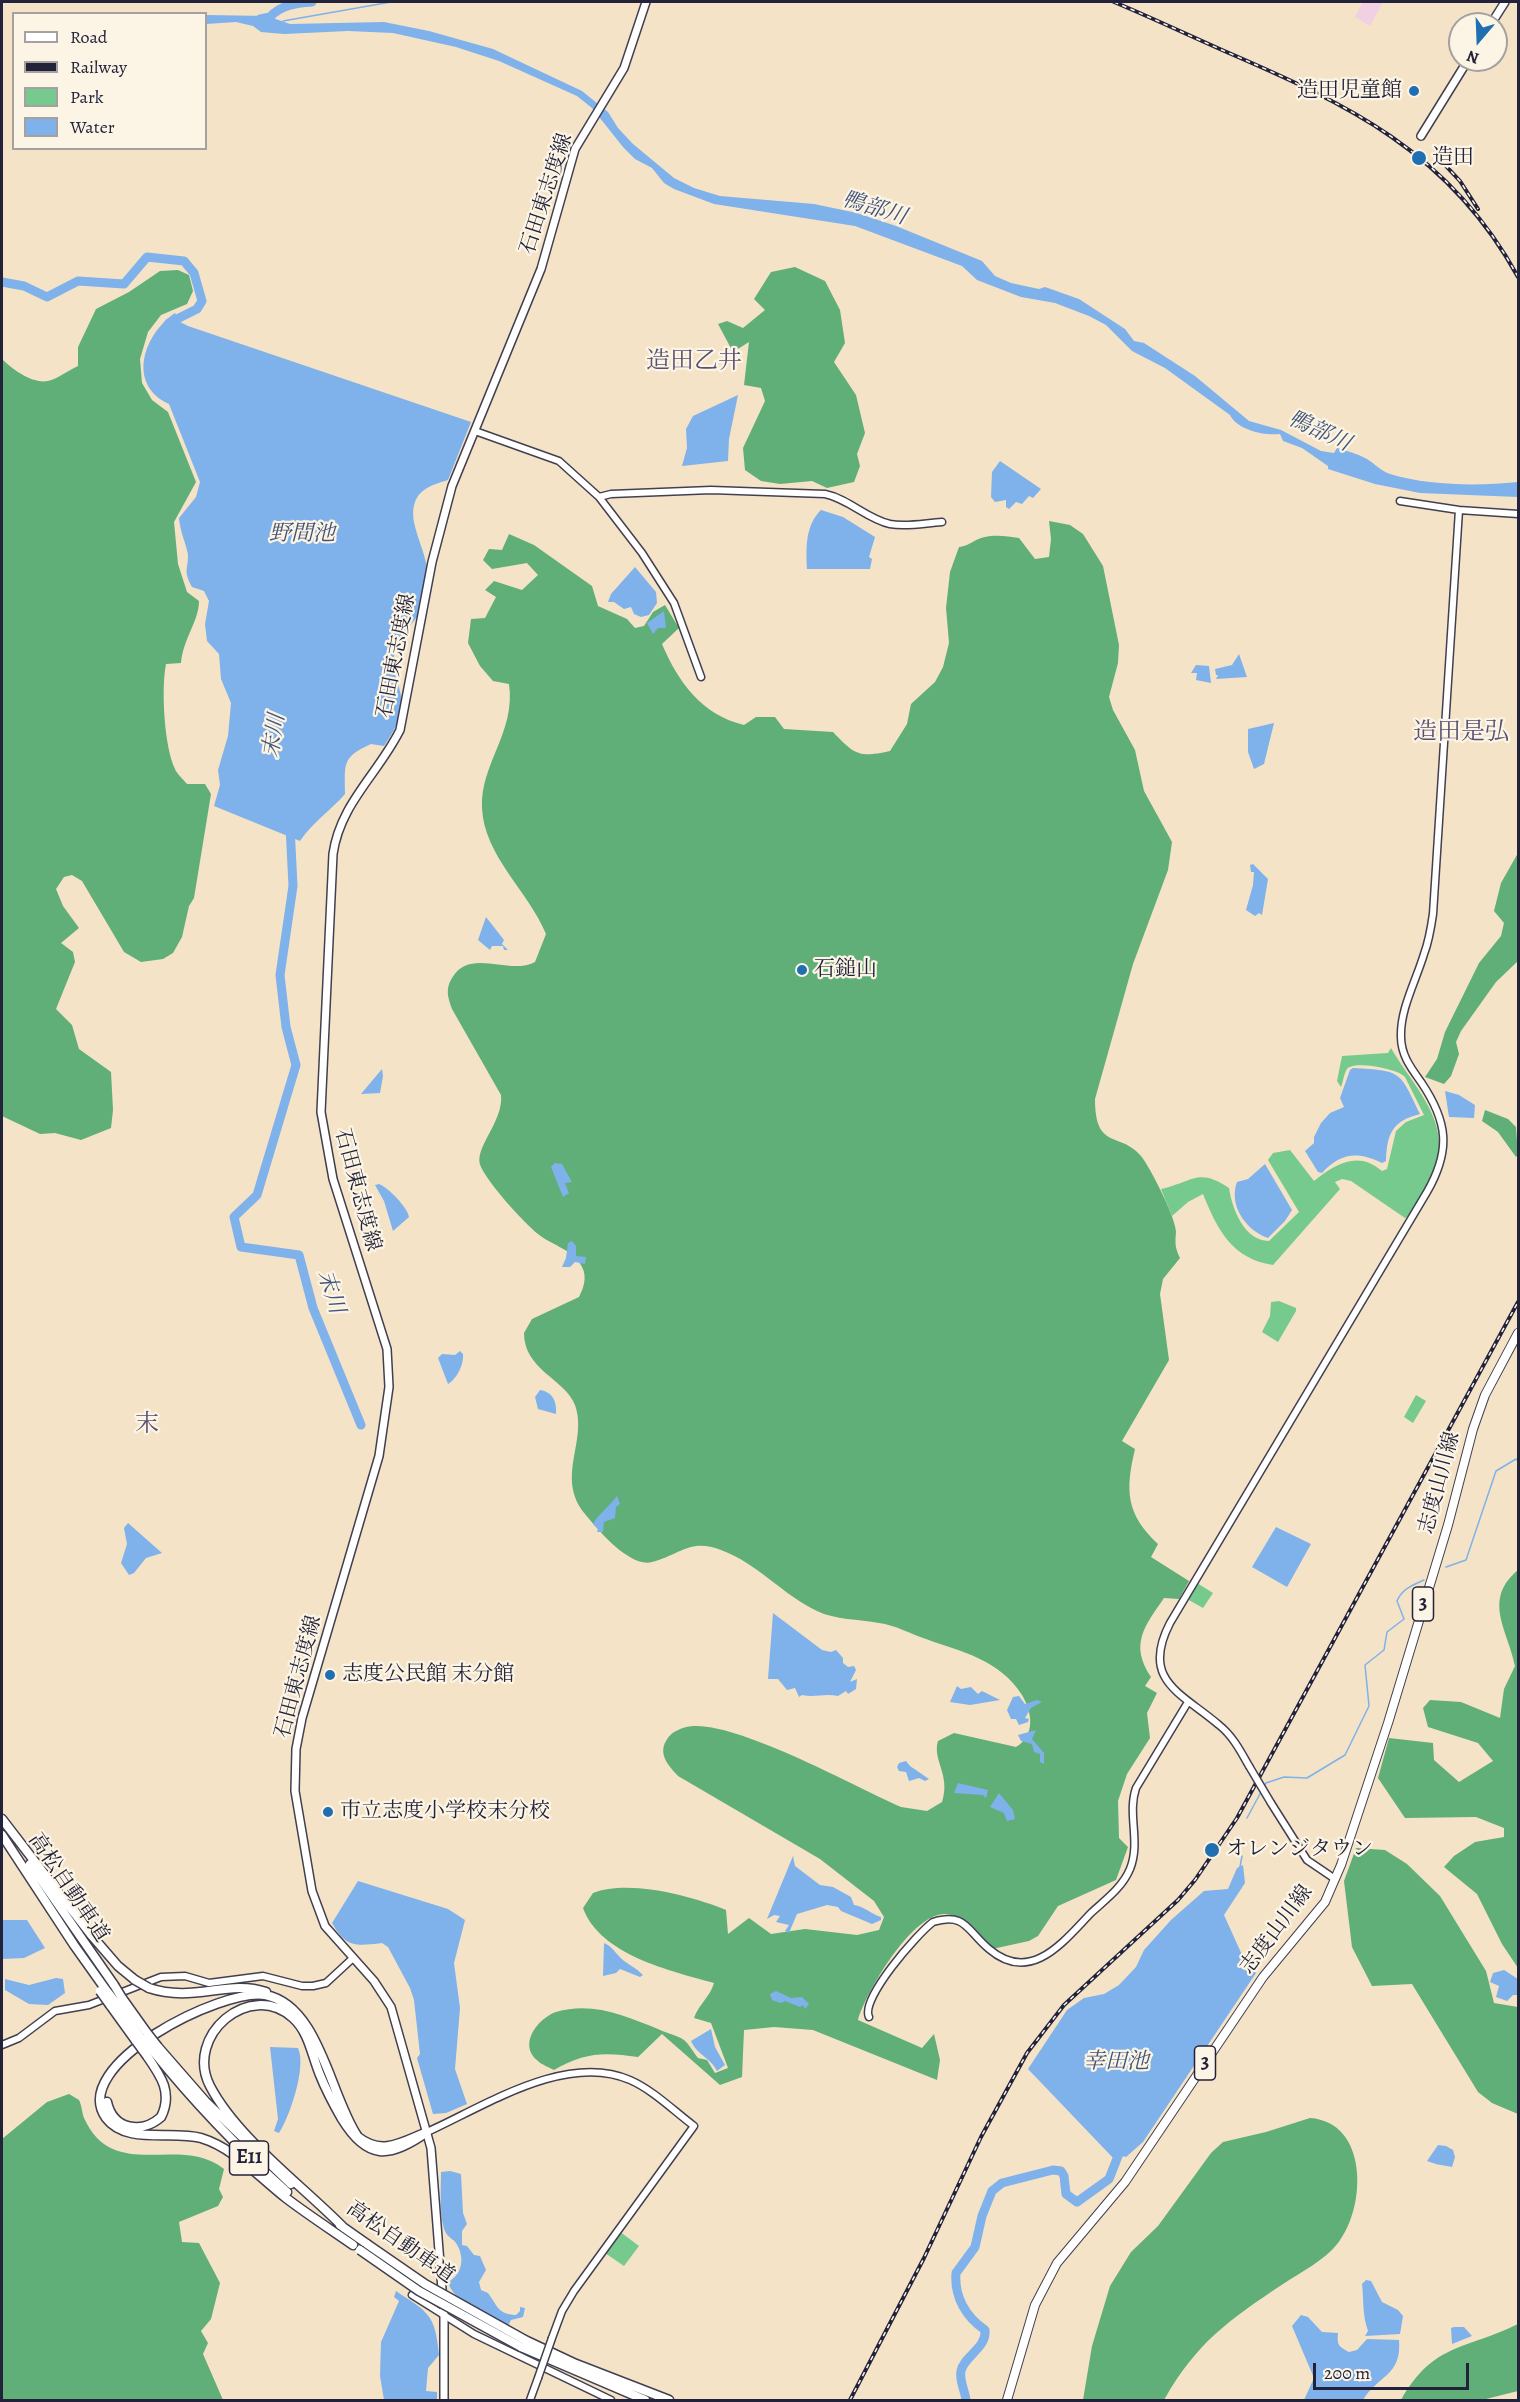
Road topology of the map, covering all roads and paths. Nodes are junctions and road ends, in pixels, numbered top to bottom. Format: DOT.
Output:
graph roads {
  1 [pos="646,2"];
  2 [pos="1461,72"];
  3 [pos="1421,136"];
  4 [pos="475,431"];
  5 [pos="599,497"];
  6 [pos="1400,501"];
  7 [pos="1459,510"];
  8 [pos="1518,514"];
  9 [pos="942,522"];
  10 [pos="700,677"];
  11 [pos="1518,1333"];
  12 [pos="1188,1702"];
  13 [pos="2,1820"];
  14 [pos="2,1835"];
  15 [pos="34,1872"];
  16 [pos="1335,1879"];
  17 [pos="50,1893"];
  18 [pos="352,1959"];
  19 [pos="107,1989"];
  20 [pos="116,2002"];
  21 [pos="281,2004"];
  22 [pos="869,2017"];
  23 [pos="141,2037"];
  24 [pos="2,2045"];
  25 [pos="153,2051"];
  26 [pos="427,2132"];
  27 [pos="344,2228"];
  28 [pos="360,2246"];
  29 [pos="412,2295"];
  30 [pos="444,2315"];
  31 [pos="523,2344"];
  32 [pos="444,2400"];
  33 [pos="530,2400"];
  34 [pos="611,2400"];
  35 [pos="645,2400"];
  36 [pos="669,2400"];
  37 [pos="1007,2400"];
  1 -- 4 [label="main road, 石田東志度線"];
  2 -- 3 [label="main road"];
  4 -- 5 [label="street"];
  4 -- 18 [label="main road, 石田東志度線"];
  5 -- 9 [label="street"];
  5 -- 10 [label="street"];
  6 -- 7 [label="street"];
  7 -- 8 [label="street"];
  7 -- 12 [label="street"];
  11 -- 16 [label="main road, 志度山川線 / 3"];
  12 -- 16 [label="street, bridge"];
  12 -- 22 [label="street"];
  13 -- 15 [label="highway"];
  14 -- 15 [label="highway, 高松自動車道 / E11"];
  15 -- 17 [label="highway"];
  15 -- 17 [label="highway, 高松自動車道 / E11"];
  16 -- 37 [label="main road, 志度山川線 / 3"];
  17 -- 19 [label="highway, 高松自動車道 / E11"];
  17 -- 19 [label="highway, 高松自動車道 / E11"];
  17 -- 21 [label="highway, bridge"];
  18 -- 24 [label="street"];
  18 -- 26 [label="main road, 石田東志度線"];
  19 -- 20 [label="highway, 高松自動車道 / E11, bridge"];
  19 -- 20 [label="highway, bridge"];
  20 -- 23 [label="highway"];
  20 -- 23 [label="highway, 高松自動車道 / E11"];
  21 -- 25 [label="highway"];
  21 -- 26 [label="highway"];
  21 -- 27 [label="highway"];
  21 -- 28 [label="highway"];
  23 -- 25 [label="highway, bridge"];
  23 -- 25 [label="highway, E11, bridge"];
  25 -- 27 [label="highway, 高松自動車道 / E11"];
  25 -- 28 [label="highway, 高松自動車道 / E11"];
  26 -- 30 [label="main road, 石田東志度線"];
  26 -- 33 [label="street, bridge"];
  27 -- 28 [label="highway, 高松自動車道 / E11"];
  28 -- 31 [label="highway, 高松自動車道 / E11, bridge"];
  29 -- 30 [label="street"];
  30 -- 32 [label="main road, 石田東志度線"];
  30 -- 34 [label="street"];
  31 -- 35 [label="highway, 高松自動車道 / E11"];
  31 -- 36 [label="highway, 高松自動車道 / E11"];
}
